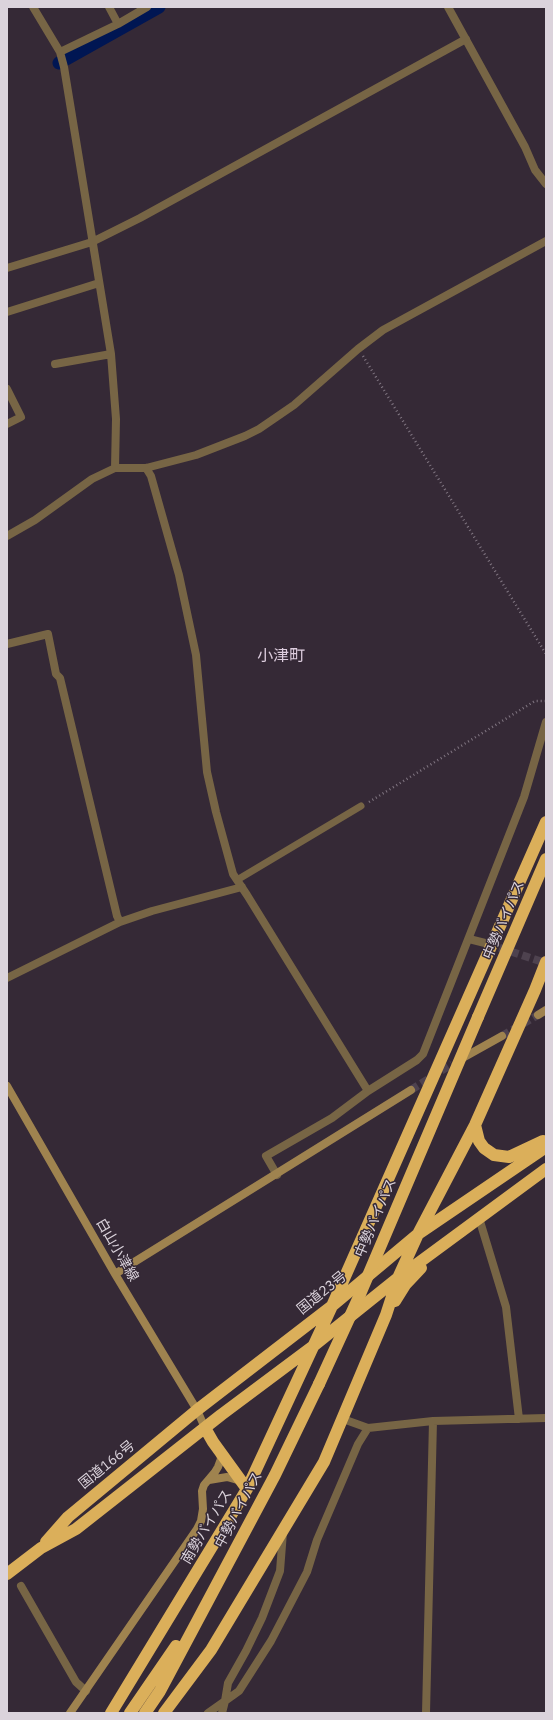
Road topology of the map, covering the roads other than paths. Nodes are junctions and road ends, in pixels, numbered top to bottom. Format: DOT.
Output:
graph roads {
  1 [pos="33,7"];
  2 [pos="110,7"];
  3 [pos="147,7"];
  4 [pos="448,7"];
  5 [pos="118,24"];
  6 [pos="466,39"];
  7 [pos="60,53"];
  8 [pos="546,184"];
  9 [pos="546,241"];
  10 [pos="92,242"];
  11 [pos="7,268"];
  12 [pos="99,283"];
  13 [pos="7,312"];
  14 [pos="111,354"];
  15 [pos="54,364"];
  16 [pos="7,389"];
  17 [pos="7,424"];
  18 [pos="115,468"];
  19 [pos="146,468"];
  20 [pos="7,536"];
  21 [pos="7,644"];
  22 [pos="546,722"];
  23 [pos="362,806"];
  24 [pos="546,822"];
  25 [pos="546,859"];
  26 [pos="237,880"];
  27 [pos="242,887"];
  28 [pos="120,922"];
  29 [pos="469,939"];
  30 [pos="485,943"];
  31 [pos="546,962"];
  32 [pos="7,978"];
  33 [pos="546,1010"];
  34 [pos="538,1015"];
  35 [pos="502,1036"];
  36 [pos="452,1064"];
  37 [pos="7,1086"];
  38 [pos="411,1090"];
  39 [pos="368,1092"];
  40 [pos="475,1125"];
  41 [pos="546,1139"];
  42 [pos="546,1146"];
  43 [pos="546,1169"];
  44 [pos="277,1175"];
  45 [pos="479,1218"];
  46 [pos="418,1234"];
  47 [pos="458,1234"];
  48 [pos="115,1274"];
  49 [pos="398,1278"];
  50 [pos="332,1306"];
  51 [pos="386,1315"];
  52 [pos="312,1347"];
  53 [pos="197,1410"];
  54 [pos="546,1418"];
  55 [pos="343,1419"];
  56 [pos="519,1419"];
  57 [pos="433,1421"];
  58 [pos="205,1428"];
  59 [pos="368,1428"];
  60 [pos="220,1452"];
  61 [pos="208,1480"];
  62 [pos="244,1485"];
  63 [pos="282,1532"];
  64 [pos="41,1548"];
  65 [pos="7,1574"];
  66 [pos="218,1582"];
  67 [pos="21,1586"];
  68 [pos="86,1691"];
  69 [pos="225,1700"];
  70 [pos="70,1713"];
  71 [pos="111,1713"];
  72 [pos="130,1713"];
  73 [pos="145,1713"];
  74 [pos="164,1713"];
  75 [pos="208,1713"];
  76 [pos="222,1713"];
  77 [pos="426,1713"];
  1 -- 7 [label="street"];
  2 -- 5 [label="street"];
  3 -- 5 [label="street"];
  4 -- 6 [label="street"];
  5 -- 7 [label="street"];
  6 -- 8 [label="street"];
  6 -- 10 [label="street"];
  7 -- 10 [label="street"];
  9 -- 19 [label="street"];
  10 -- 11 [label="street"];
  10 -- 12 [label="street"];
  12 -- 13 [label="street"];
  12 -- 14 [label="street"];
  14 -- 15 [label="street"];
  14 -- 18 [label="street"];
  16 -- 17 [label="street"];
  18 -- 19 [label="street"];
  18 -- 20 [label="street"];
  19 -- 26 [label="street"];
  21 -- 28 [label="street"];
  22 -- 29 [label="street"];
  23 -- 26 [label="lane"];
  24 -- 50 [label="highway, 南勢バイパス"];
  25 -- 66 [label="highway, 中勢バイパス, bridge"];
  26 -- 27 [label="street"];
  27 -- 28 [label="street"];
  27 -- 39 [label="street"];
  28 -- 32 [label="street"];
  29 -- 30 [label="street"];
  29 -- 39 [label="street"];
  31 -- 40 [label="highway"];
  33 -- 34 [label="street"];
  35 -- 36 [label="street"];
  37 -- 48 [label="street, 白山小津線"];
  38 -- 44 [label="street"];
  39 -- 44 [label="street"];
  40 -- 41 [label="highway"];
  40 -- 46 [label="highway"];
  42 -- 46 [label="highway, 国道23号"];
  43 -- 45 [label="highway"];
  44 -- 48 [label="street"];
  45 -- 47 [label="highway"];
  45 -- 56 [label="street"];
  46 -- 49 [label="highway"];
  46 -- 50 [label="highway, 国道23号"];
  47 -- 49 [label="highway"];
  47 -- 51 [label="highway"];
  48 -- 53 [label="street, 白山小津線"];
  49 -- 51 [label="highway"];
  49 -- 52 [label="highway"];
  50 -- 52 [label="highway, 南勢バイパス"];
  50 -- 53 [label="highway, 国道23号"];
  51 -- 55 [label="highway"];
  52 -- 58 [label="highway"];
  52 -- 62 [label="highway, 南勢バイパス"];
  53 -- 58 [label="street, 白山小津線"];
  53 -- 64 [label="highway, 国道166号"];
  54 -- 56 [label="street"];
  55 -- 59 [label="street"];
  55 -- 63 [label="highway"];
  56 -- 57 [label="street"];
  57 -- 59 [label="street"];
  57 -- 77 [label="street"];
  58 -- 60 [label="highway"];
  58 -- 64 [label="highway, 国道166号"];
  59 -- 69 [label="street"];
  60 -- 61 [label="street"];
  60 -- 62 [label="highway"];
  61 -- 62 [label="street"];
  61 -- 68 [label="street"];
  62 -- 71 [label="highway, 南勢バイパス"];
  63 -- 69 [label="street"];
  63 -- 74 [label="highway"];
  64 -- 65 [label="highway, 国道166号"];
  66 -- 72 [label="highway, 中勢バイパス"];
  66 -- 73 [label="highway, 中勢バイパス"];
  67 -- 68 [label="street"];
  68 -- 70 [label="street"];
  69 -- 75 [label="street"];
  69 -- 76 [label="street"];
}
